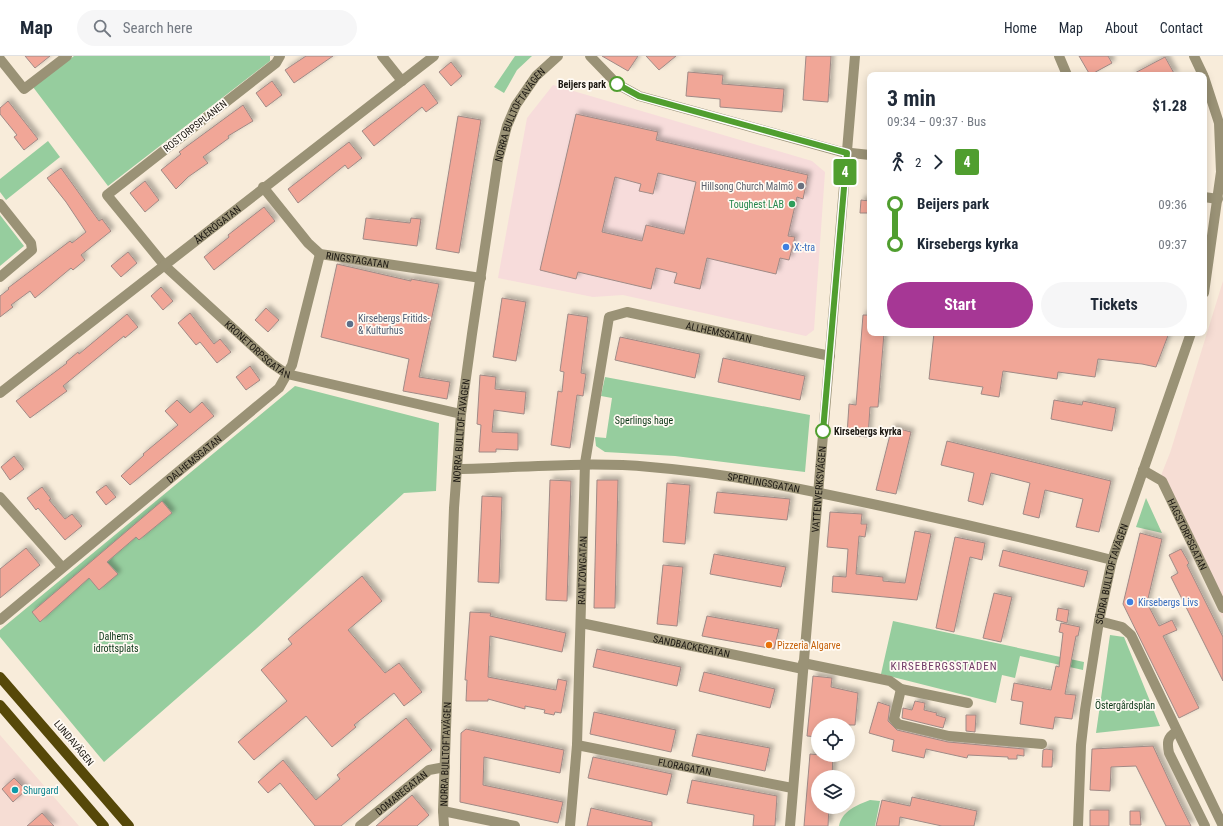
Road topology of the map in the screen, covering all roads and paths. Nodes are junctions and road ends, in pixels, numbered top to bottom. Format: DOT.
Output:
graph roads {
  1 [pos="67,56"];
  2 [pos="280,56"];
  3 [pos="382,56"];
  4 [pos="434,56"];
  5 [pos="558,56"];
  6 [pos="590,56"];
  7 [pos="855,56"];
  8 [pos="1059,56"];
  9 [pos="1194,56"];
  10 [pos="0,59"];
  11 [pos="1066,72"];
  12 [pos="1202,72"];
  13 [pos="402,81"];
  14 [pos="1207,85"];
  15 [pos="847,153"];
  16 [pos="867,155"];
  17 [pos="263,187"];
  18 [pos="107,195"];
  19 [pos="1207,197"];
  20 [pos="1218,199"];
  21 [pos="0,204"];
  22 [pos="320,254"];
  23 [pos="165,266"];
  24 [pos="1207,273"];
  25 [pos="0,277"];
  26 [pos="481,278"];
  27 [pos="609,316"];
  28 [pos="1190,336"];
  29 [pos="830,356"];
  30 [pos="287,374"];
  31 [pos="0,393"];
  32 [pos="461,414"];
  33 [pos="585,463"];
  34 [pos="457,469"];
  35 [pos="1143,470"];
  36 [pos="817,492"];
  37 [pos="0,497"];
  38 [pos="1112,560"];
  39 [pos="62,568"];
  40 [pos="1223,608"];
  41 [pos="0,620"];
  42 [pos="1098,621"];
  43 [pos="581,623"];
  44 [pos="803,666"];
  45 [pos="0,677"];
  46 [pos="901,689"];
  47 [pos="968,703"];
  48 [pos="0,705"];
  49 [pos="1176,732"];
  50 [pos="1042,744"];
  51 [pos="577,745"];
  52 [pos="445,767"];
  53 [pos="792,788"];
  54 [pos="443,811"];
  55 [pos="104,826"];
  56 [pos="129,826"];
  57 [pos="360,826"];
  58 [pos="444,826"];
  59 [pos="515,826"];
  60 [pos="570,826"];
  61 [pos="790,826"];
  62 [pos="1078,826"];
  63 [pos="1205,826"];
  64 [pos="1223,826"];
  1 -- 10 [label="street"];
  2 -- 18 [label="street, ROSTORPSPLANEN"];
  3 -- 13 [label="street"];
  4 -- 13 [label="street, ÅKERÖGATAN"];
  5 -- 26 [label="street, NORRA BULLTOFTAVÄGEN"];
  6 -- 15 [label="street"];
  7 -- 15 [label="street, VATTENVERKSVÄGEN"];
  8 -- 11 [label="street"];
  9 -- 12 [label="street"];
  13 -- 17 [label="street, ÅKERÖGATAN"];
  14 -- 20 [label="street"];
  15 -- 16 [label="street"];
  15 -- 29 [label="street, VATTENVERKSVÄGEN"];
  17 -- 22 [label="street, RINGSTAGATAN"];
  17 -- 23 [label="street, ÅKERÖGATAN"];
  18 -- 23 [label="street, KRONETORPSGATAN"];
  19 -- 20 [label="street"];
  20 -- 24 [label="street"];
  21 -- 25 [label="street"];
  22 -- 26 [label="street, RINGSTAGATAN"];
  22 -- 30 [label="street, DALHEMSGATAN"];
  23 -- 30 [label="street, KRONETORPSGATAN"];
  23 -- 31 [label="street, ÅKERÖGATAN"];
  26 -- 32 [label="street, NORRA BULLTOFTAVÄGEN"];
  27 -- 29 [label="street, ALLHEMSGATAN"];
  27 -- 33 [label="street, RANTZOWGATAN"];
  28 -- 35 [label="street, SÖDRA BULLTOFTAVÄGEN"];
  29 -- 36 [label="street, VATTENVERKSVÄGEN"];
  30 -- 32 [label="street, KRONETORPSGATAN"];
  30 -- 39 [label="street, DALHEMSGATAN"];
  32 -- 34 [label="street, NORRA BULLTOFTAVÄGEN"];
  33 -- 34 [label="street, SPERLINGSGATAN"];
  33 -- 36 [label="street, SPERLINGSGATAN"];
  33 -- 43 [label="street, RANTZOWGATAN"];
  34 -- 52 [label="street, NORRA BULLTOFTAVÄGEN"];
  35 -- 38 [label="street, SÖDRA BULLTOFTAVÄGEN"];
  35 -- 40 [label="street, HAGSTORPSGATAN"];
  36 -- 38 [label="street, SPERLINGSGATAN"];
  36 -- 44 [label="street, VATTENVERKSVÄGEN"];
  37 -- 39 [label="street"];
  38 -- 42 [label="street, SÖDRA BULLTOFTAVÄGEN"];
  39 -- 41 [label="street, DALHEMSGATAN"];
  42 -- 49 [label="street"];
  42 -- 62 [label="street, SÖDRA BULLTOFTAVÄGEN"];
  43 -- 44 [label="street, SANDBACKEGATAN"];
  43 -- 51 [label="street, RANTZOWGATAN"];
  44 -- 46 [label="street, SANDBACKEGATAN"];
  44 -- 53 [label="street, VATTENVERKSVÄGEN"];
  45 -- 56 [label="main road, LUNDAVÄGEN"];
  46 -- 47 [label="street, SANDBACKEGATAN"];
  46 -- 50 [label="street"];
  48 -- 55 [label="main road"];
  49 -- 63 [label="street"];
  49 -- 64 [label="street"];
  51 -- 53 [label="street, FLORAGATAN"];
  51 -- 60 [label="street, RANTZOWGATAN"];
  52 -- 54 [label="street, NORRA BULLTOFTAVÄGEN"];
  52 -- 57 [label="street, DOMAREGATAN"];
  53 -- 61 [label="street, VATTENVERKSVÄGEN"];
  54 -- 58 [label="street, NORRA BULLTOFTAVÄGEN"];
  54 -- 59 [label="street"];
}
